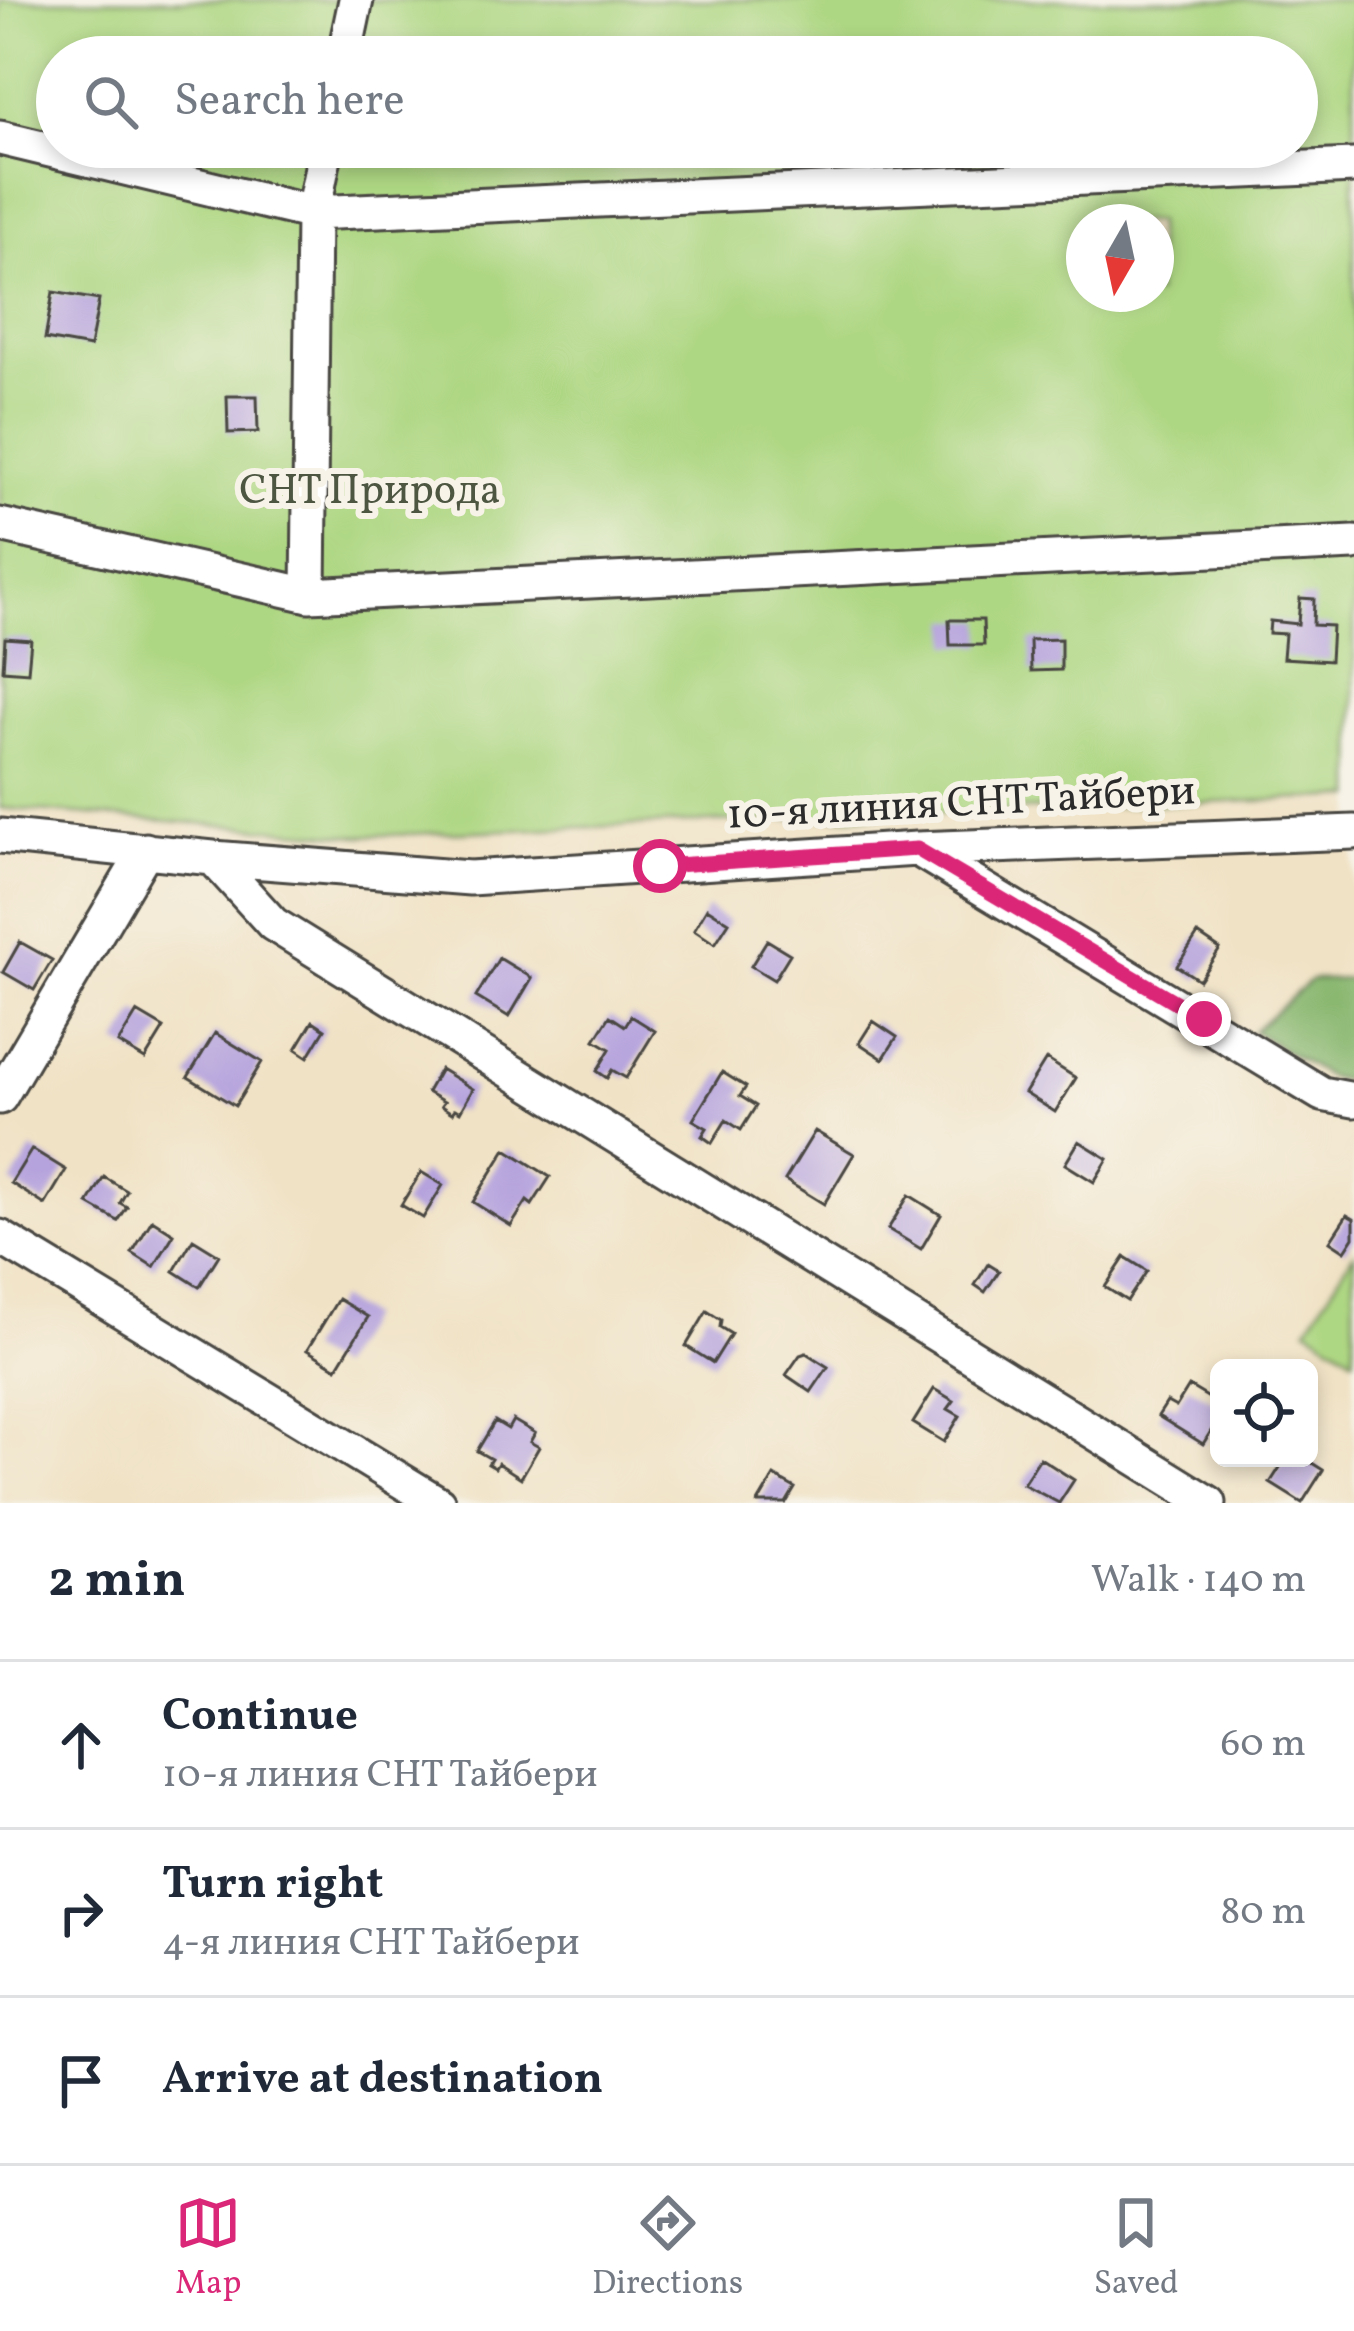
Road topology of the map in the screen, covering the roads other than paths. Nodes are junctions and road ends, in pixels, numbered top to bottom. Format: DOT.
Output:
graph roads {
  1 [pos="356,0"];
  2 [pos="348,36"];
  3 [pos="0,138"];
  4 [pos="36,147"];
  5 [pos="1354,166"];
  6 [pos="125,168"];
  7 [pos="322,168"];
  8 [pos="1310,168"];
  9 [pos="1318,168"];
  10 [pos="313,213"];
  11 [pos="0,525"];
  12 [pos="1354,543"];
  13 [pos="309,595"];
  14 [pos="1354,832"];
  15 [pos="0,836"];
  16 [pos="917,849"];
  17 [pos="146,850"];
  18 [pos="213,858"];
  19 [pos="0,1097"];
  20 [pos="1352,1100"];
  21 [pos="0,1237"];
  22 [pos="438,1503"];
  23 [pos="1210,1503"];
  1 -- 2 [label="street"];
  3 -- 4 [label="street"];
  5 -- 9 [label="street"];
  6 -- 10 [label="street"];
  7 -- 10 [label="street"];
  8 -- 10 [label="street"];
  10 -- 13 [label="street"];
  11 -- 13 [label="street"];
  12 -- 13 [label="street"];
  14 -- 16 [label="street, 10-я линия СНТ Тайбери"];
  15 -- 17 [label="street, 10-я линия СНТ Тайбери"];
  16 -- 18 [label="street, 10-я линия СНТ Тайбери"];
  16 -- 20 [label="street"];
  17 -- 18 [label="street, 10-я линия СНТ Тайбери"];
  17 -- 19 [label="street"];
  18 -- 23 [label="street"];
  21 -- 22 [label="street"];
}
